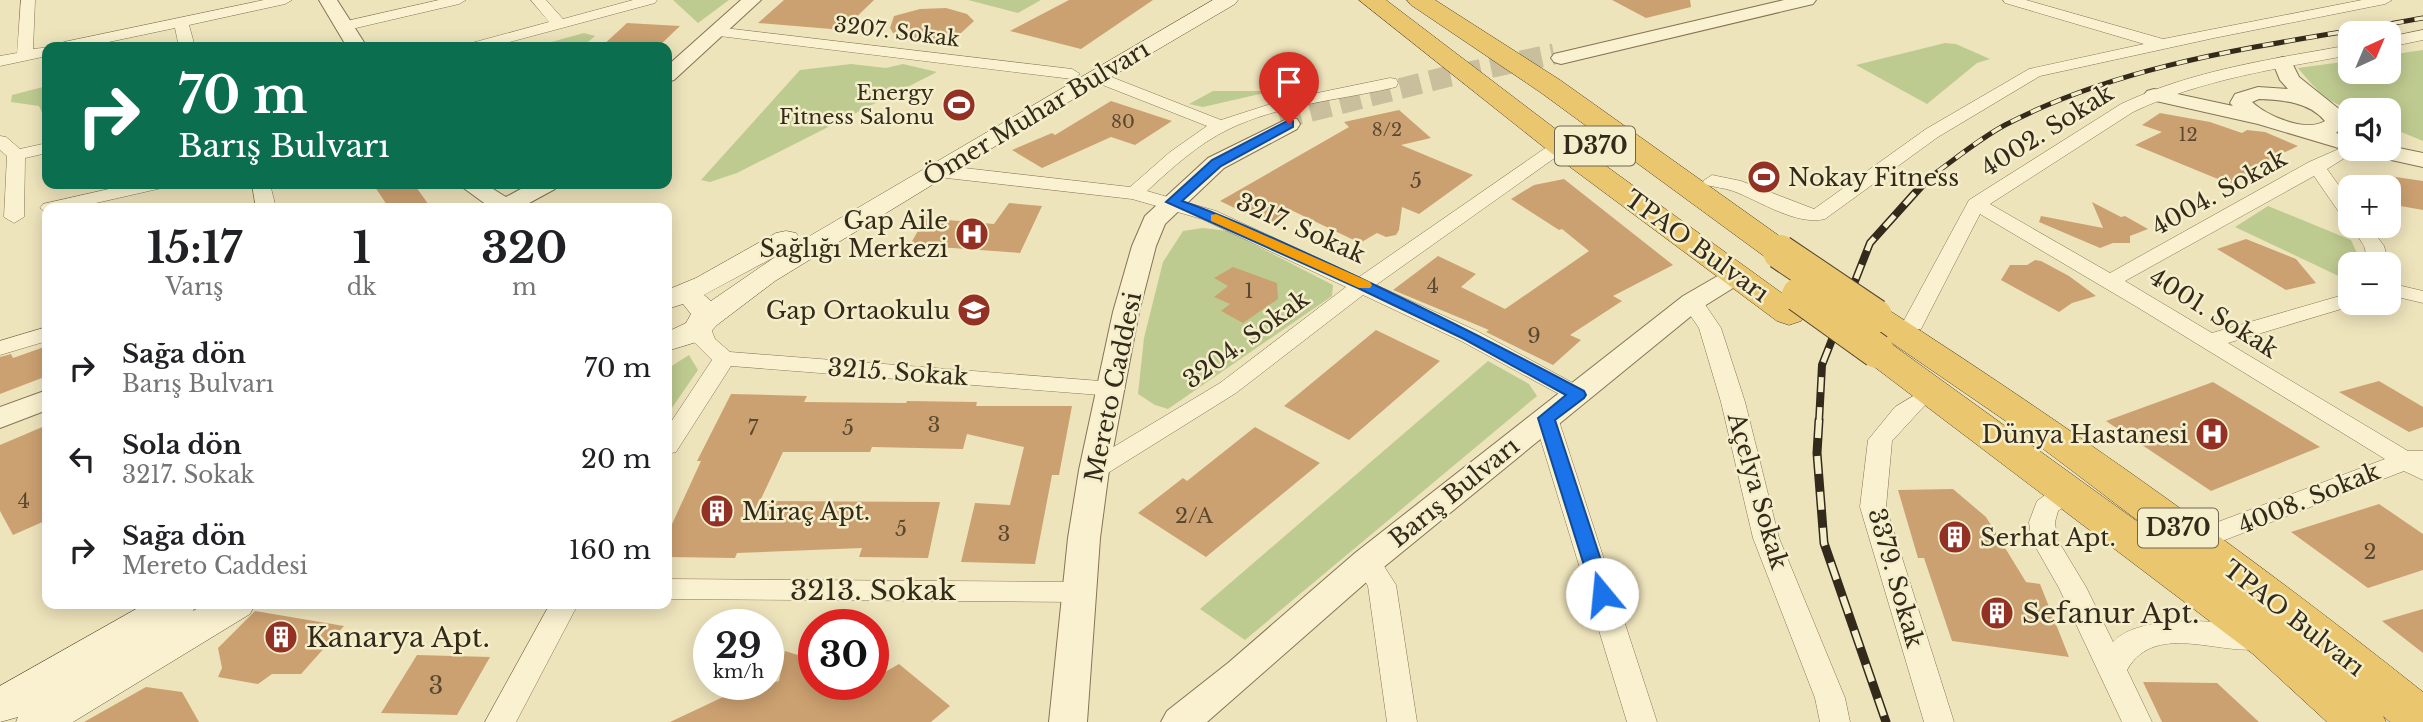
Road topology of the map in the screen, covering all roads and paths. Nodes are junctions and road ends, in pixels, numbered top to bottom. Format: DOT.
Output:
graph roads {
  1 [pos="28,0"];
  2 [pos="285,0"];
  3 [pos="328,0"];
  4 [pos="459,0"];
  5 [pos="538,0"];
  6 [pos="650,0"];
  7 [pos="752,0"];
  8 [pos="1199,0"];
  9 [pos="1228,0"];
  10 [pos="1371,0"];
  11 [pos="1389,0"];
  12 [pos="1419,0"];
  13 [pos="1452,0"];
  14 [pos="1783,0"];
  15 [pos="1807,0"];
  16 [pos="2385,0"];
  17 [pos="2016,1"];
  18 [pos="181,23"];
  19 [pos="559,24"];
  20 [pos="343,26"];
  21 [pos="716,32"];
  22 [pos="2423,35"];
  23 [pos="2401,40"];
  24 [pos="88,42"];
  25 [pos="186,42"];
  26 [pos="354,42"];
  27 [pos="492,42"];
  28 [pos="2163,44"];
  29 [pos="42,52"];
  30 [pos="2338,52"];
  31 [pos="25,55"];
  32 [pos="0,61"];
  33 [pos="2283,63"];
  34 [pos="672,72"];
  35 [pos="1084,75"];
  36 [pos="1390,83"];
  37 [pos="2154,95"];
  38 [pos="2316,104"];
  39 [pos="2338,118"];
  40 [pos="2268,121"];
  41 [pos="1284,122"];
  42 [pos="2338,122"];
  43 [pos="1221,126"];
  44 [pos="2299,129"];
  45 [pos="0,141"];
  46 [pos="2401,141"];
  47 [pos="2338,142"];
  48 [pos="1560,146"];
  49 [pos="2423,147"];
  50 [pos="42,149"];
  51 [pos="2338,153"];
  52 [pos="16,155"];
  53 [pos="2401,155"];
  54 [pos="2423,160"];
  55 [pos="2316,166"];
  56 [pos="938,171"];
  57 [pos="1713,181"];
  58 [pos="134,189"];
  59 [pos="478,189"];
  60 [pos="539,189"];
  61 [pos="557,189"];
  62 [pos="1134,193"];
  63 [pos="2338,197"];
  64 [pos="74,203"];
  65 [pos="500,203"];
  66 [pos="516,203"];
  67 [pos="545,203"];
  68 [pos="1976,204"];
  69 [pos="1162,207"];
  70 [pos="42,210"];
  71 [pos="7,218"];
  72 [pos="1793,250"];
  73 [pos="1737,275"];
  74 [pos="2112,280"];
  75 [pos="1363,284"];
  76 [pos="2401,292"];
  77 [pos="2423,297"];
  78 [pos="672,298"];
  79 [pos="672,300"];
  80 [pos="1692,302"];
  81 [pos="2338,303"];
  82 [pos="1794,304"];
  83 [pos="703,323"];
  84 [pos="1908,326"];
  85 [pos="42,335"];
  86 [pos="672,340"];
  87 [pos="2207,342"];
  88 [pos="0,348"];
  89 [pos="1868,358"];
  90 [pos="724,359"];
  91 [pos="1113,388"];
  92 [pos="1578,395"];
  93 [pos="42,401"];
  94 [pos="1915,403"];
  95 [pos="0,418"];
  96 [pos="1546,418"];
  97 [pos="672,438"];
  98 [pos="2417,462"];
  99 [pos="1094,470"];
  100 [pos="2067,491"];
  101 [pos="2196,541"];
  102 [pos="1367,562"];
  103 [pos="672,589"];
  104 [pos="1080,592"];
  105 [pos="168,609"];
  106 [pos="228,609"];
  107 [pos="561,609"];
  108 [pos="2269,641"];
  109 [pos="2113,667"];
  110 [pos="0,707"];
  111 [pos="2423,721"];
  112 [pos="37,722"];
  113 [pos="500,722"];
  114 [pos="1068,722"];
  115 [pos="1180,722"];
  116 [pos="1402,722"];
  117 [pos="1642,722"];
  118 [pos="1835,722"];
  119 [pos="1939,722"];
  120 [pos="2137,722"];
  121 [pos="2361,722"];
  1 -- 31 [label="street"];
  2 -- 18 [label="street"];
  3 -- 20 [label="street"];
  4 -- 20 [label="street"];
  5 -- 19 [label="street"];
  6 -- 19 [label="street"];
  7 -- 21 [label="street"];
  8 -- 35 [label="main road, Ömer Muhar Bulvarı"];
  9 -- 35 [label="main road, Ömer Muhar Bulvarı"];
  10 -- 48 [label="highway, TPAO Bulvarı"];
  11 -- 82 [label="highway, TPAO Bulvarı / D370"];
  12 -- 72 [label="highway, D370"];
  13 -- 57 [label="highway"];
  14 -- 15 [label="street"];
  16 -- 28 [label="street"];
  17 -- 28 [label="street"];
  18 -- 24 [label="street"];
  18 -- 25 [label="street"];
  19 -- 27 [label="street"];
  20 -- 26 [label="street"];
  21 -- 34 [label="street"];
  21 -- 35 [label="street, 3207. Sokak"];
  22 -- 23 [label="street"];
  28 -- 57 [label="street"];
  29 -- 31 [label="street"];
  30 -- 33 [label="street"];
  31 -- 32 [label="street"];
  33 -- 37 [label="street"];
  33 -- 38 [label="street"];
  35 -- 43 [label="street, 3207. Sokak"];
  35 -- 56 [label="main road, Ömer Muhar Bulvarı"];
  35 -- 78 [label="main road, Ömer Muhar Bulvarı"];
  36 -- 43 [label="street"];
  37 -- 40 [label="street"];
  37 -- 68 [label="street, 4002. Sokak"];
  38 -- 39 [label="street"];
  38 -- 40 [label="street"];
  40 -- 44 [label="street"];
  41 -- 69 [label="street"];
  42 -- 44 [label="street"];
  43 -- 62 [label="street"];
  44 -- 47 [label="street"];
  45 -- 52 [label="street"];
  46 -- 49 [label="street"];
  48 -- 73 [label="highway, TPAO Bulvarı"];
  48 -- 75 [label="street, 3204. Sokak"];
  50 -- 52 [label="street"];
  51 -- 55 [label="street, 4004. Sokak"];
  52 -- 71 [label="street"];
  53 -- 54 [label="street"];
  55 -- 63 [label="street"];
  55 -- 74 [label="street, 4004. Sokak"];
  56 -- 62 [label="street, 3217. Sokak"];
  56 -- 83 [label="main road, Ömer Muhar Bulvarı"];
  57 -- 72 [label="highway"];
  58 -- 64 [label="street"];
  59 -- 65 [label="street"];
  60 -- 66 [label="street"];
  61 -- 67 [label="street"];
  62 -- 69 [label="street, 3217. Sokak"];
  68 -- 74 [label="street, 4001. Sokak"];
  68 -- 84 [label="street, 4002. Sokak"];
  69 -- 75 [label="street, 3217. Sokak"];
  69 -- 91 [label="street, Mereto Caddesi"];
  70 -- 71 [label="street"];
  72 -- 84 [label="highway, D370, bridge"];
  72 -- 84 [label="highway"];
  73 -- 80 [label="street, Barış Bulvarı"];
  73 -- 82 [label="highway, TPAO Bulvarı"];
  74 -- 87 [label="street, 4001. Sokak"];
  75 -- 92 [label="street, 3217. Sokak"];
  75 -- 99 [label="street, 3204. Sokak"];
  76 -- 77 [label="street"];
  79 -- 83 [label="main road"];
  80 -- 92 [label="street, Barış Bulvarı"];
  80 -- 118 [label="street, Açelya Sokak"];
  81 -- 87 [label="street"];
  82 -- 89 [label="highway"];
  83 -- 86 [label="main road, Ömer Muhar Bulvarı"];
  83 -- 90 [label="street"];
  84 -- 101 [label="highway, TPAO Bulvarı / D370"];
  85 -- 88 [label="street"];
  87 -- 98 [label="street, 4001. Sokak"];
  89 -- 94 [label="highway"];
  89 -- 100 [label="highway, TPAO Bulvarı / D370"];
  90 -- 91 [label="street, 3215. Sokak"];
  90 -- 97 [label="street"];
  91 -- 99 [label="street, Mereto Caddesi"];
  92 -- 96 [label="street, Barış Bulvarı"];
  93 -- 95 [label="street"];
  94 -- 100 [label="highway"];
  94 -- 119 [label="street, 3379. Sokak"];
  96 -- 102 [label="street, Barış Bulvarı"];
  96 -- 117 [label="street"];
  98 -- 101 [label="street, 4008. Sokak"];
  99 -- 104 [label="street, Mereto Caddesi"];
  100 -- 108 [label="highway, TPAO Bulvarı / D370"];
  100 -- 109 [label="street"];
  101 -- 111 [label="highway, TPAO Bulvarı / D370"];
  102 -- 115 [label="street, Barış Bulvarı"];
  102 -- 116 [label="street"];
  103 -- 104 [label="street, 3213. Sokak"];
  104 -- 114 [label="street, Mereto Caddesi"];
  105 -- 110 [label="main road"];
  106 -- 112 [label="main road"];
  107 -- 113 [label="street"];
  108 -- 109 [label="street"];
  108 -- 121 [label="highway, TPAO Bulvarı / D370"];
  109 -- 120 [label="street"];
}
